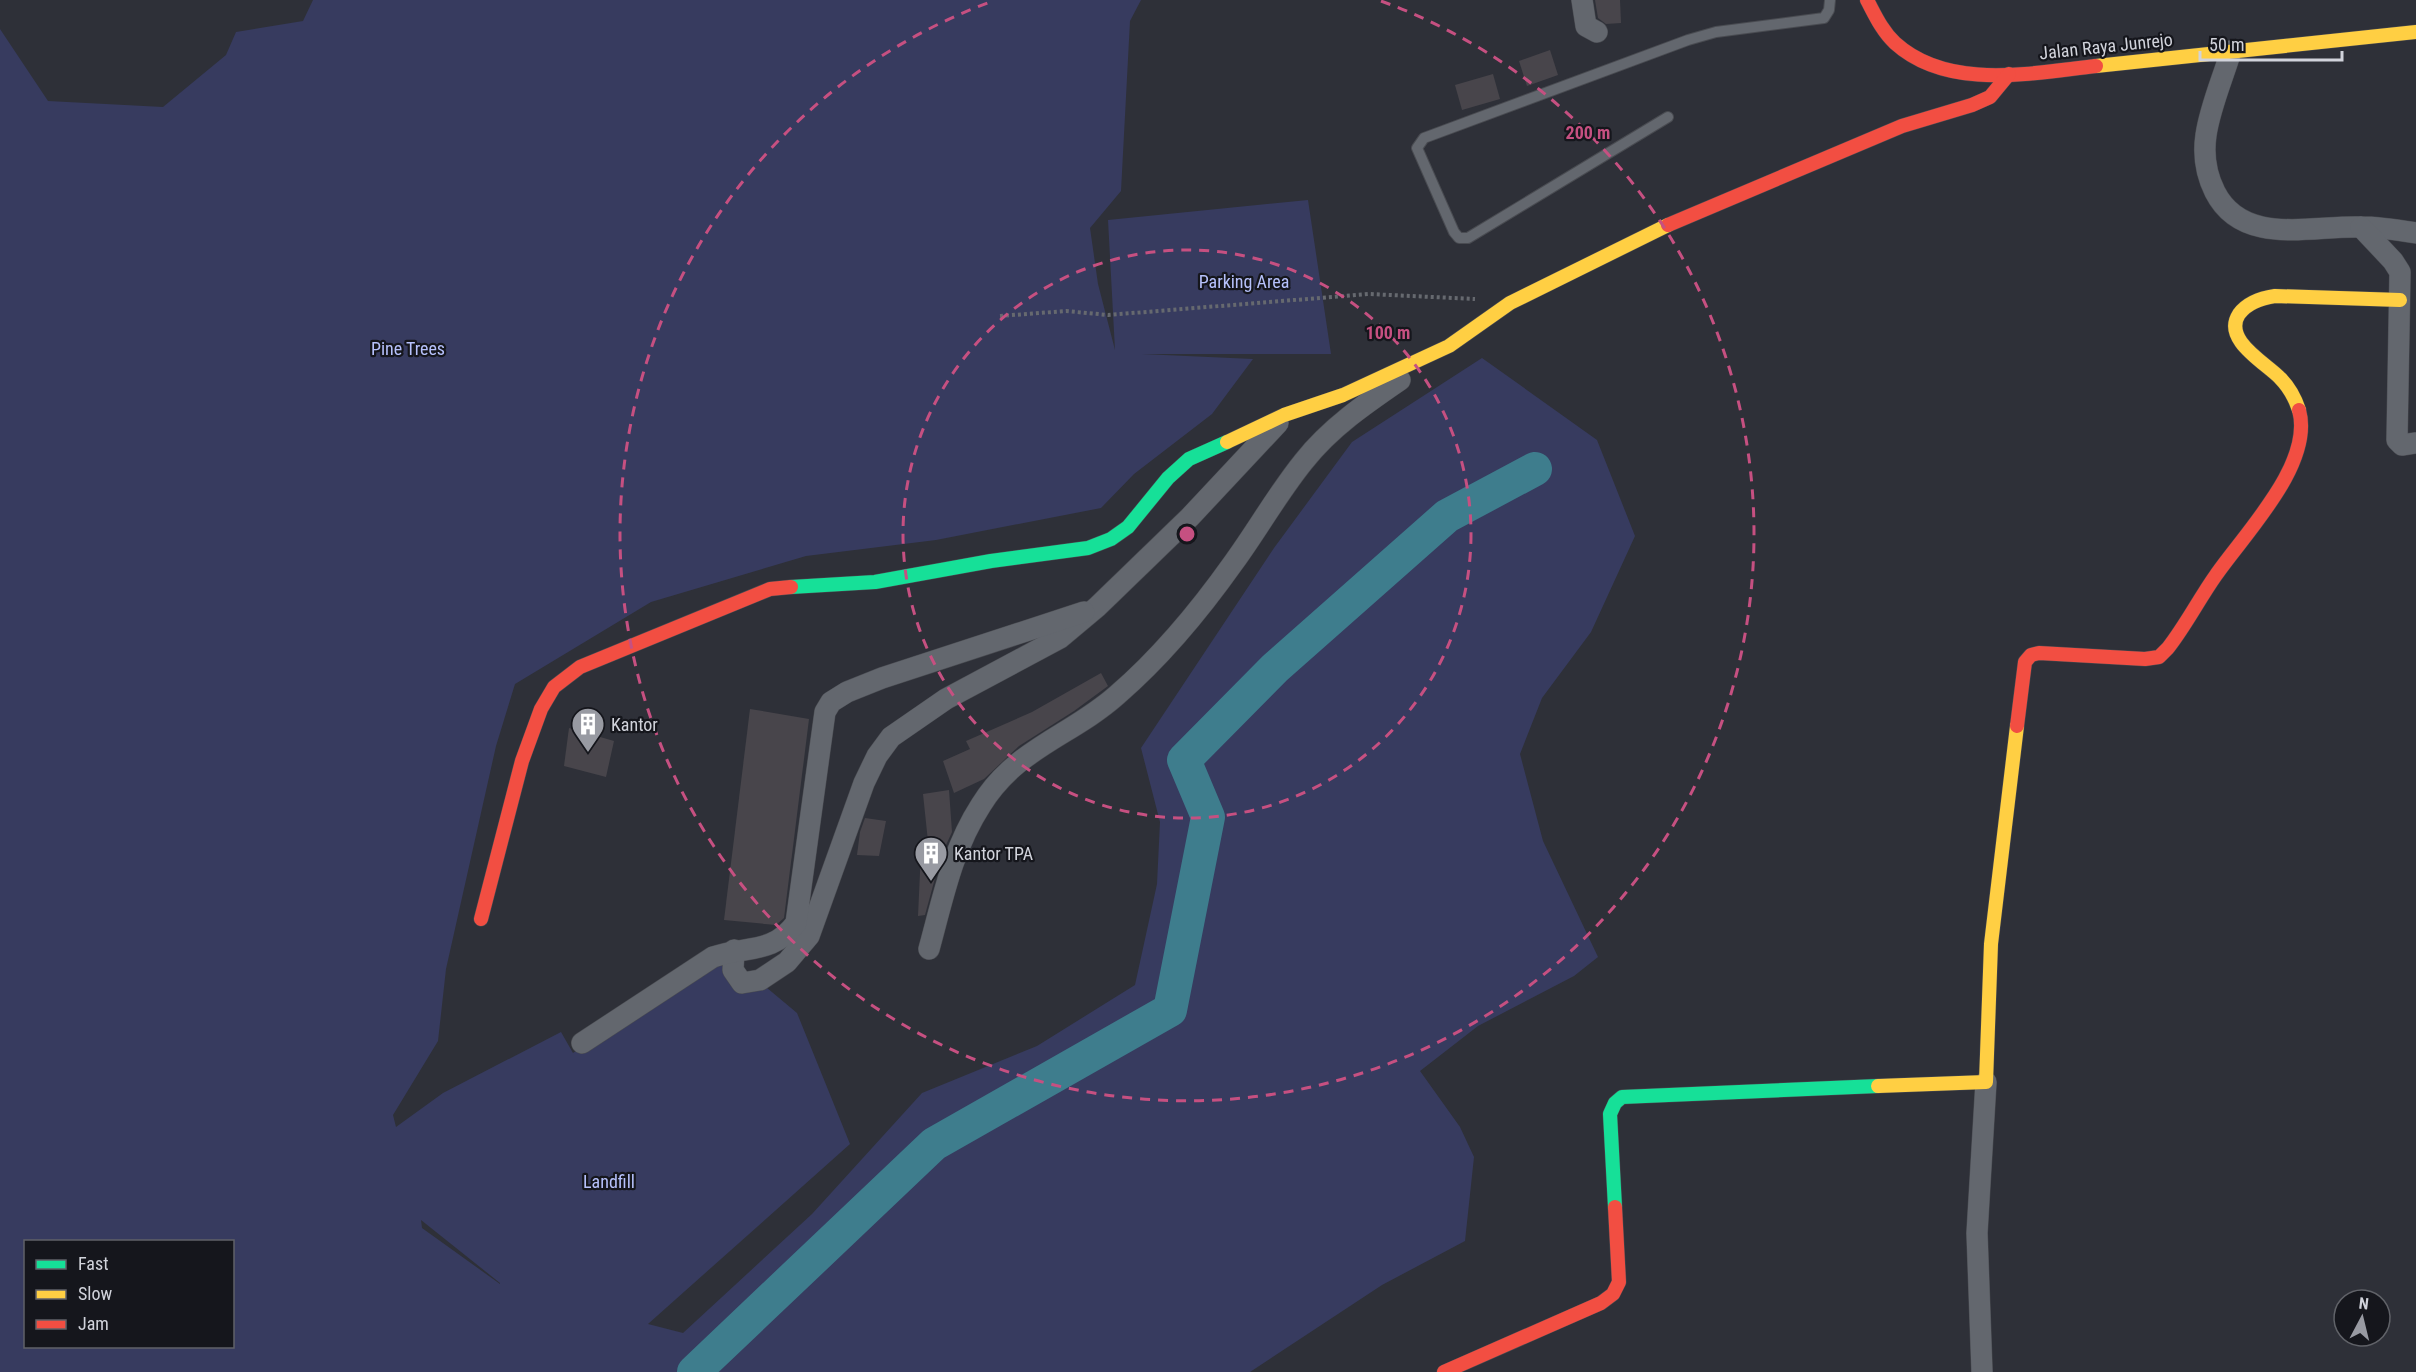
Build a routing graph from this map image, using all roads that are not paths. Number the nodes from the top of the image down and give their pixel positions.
1 (1582, 0) edge
2 (1830, 0) edge
3 (1867, 0) edge
4 (1597, 32) dead end
5 (2416, 32) edge
6 (2231, 51) junction
7 (2008, 74) junction
8 (1668, 117) dead end
9 (2361, 227) junction
10 (2416, 233) edge
11 (2400, 300) junction
12 (1449, 346) junction
13 (1284, 416) junction
14 (2416, 443) edge
15 (1097, 607) junction
16 (481, 919) dead end
17 (929, 949) dead end
18 (734, 950) junction
19 (582, 1042) dead end
20 (1986, 1082) junction
21 (1444, 1372) edge
22 (1982, 1372) edge

1 - 4 street
2 - 8 lane
3 - 7 street, Jalan Raya Junrejo
5 - 6 street, Jalan Raya Junrejo
6 - 7 street, Jalan Raya Junrejo
6 - 9 street
7 - 12 street
9 - 10 street
9 - 11 street
11 - 14 street
11 - 20 street
12 - 13 street
12 - 17 street
13 - 15 street
13 - 16 street
15 - 18 street
15 - 18 street
18 - 19 street
20 - 21 street
20 - 22 street

